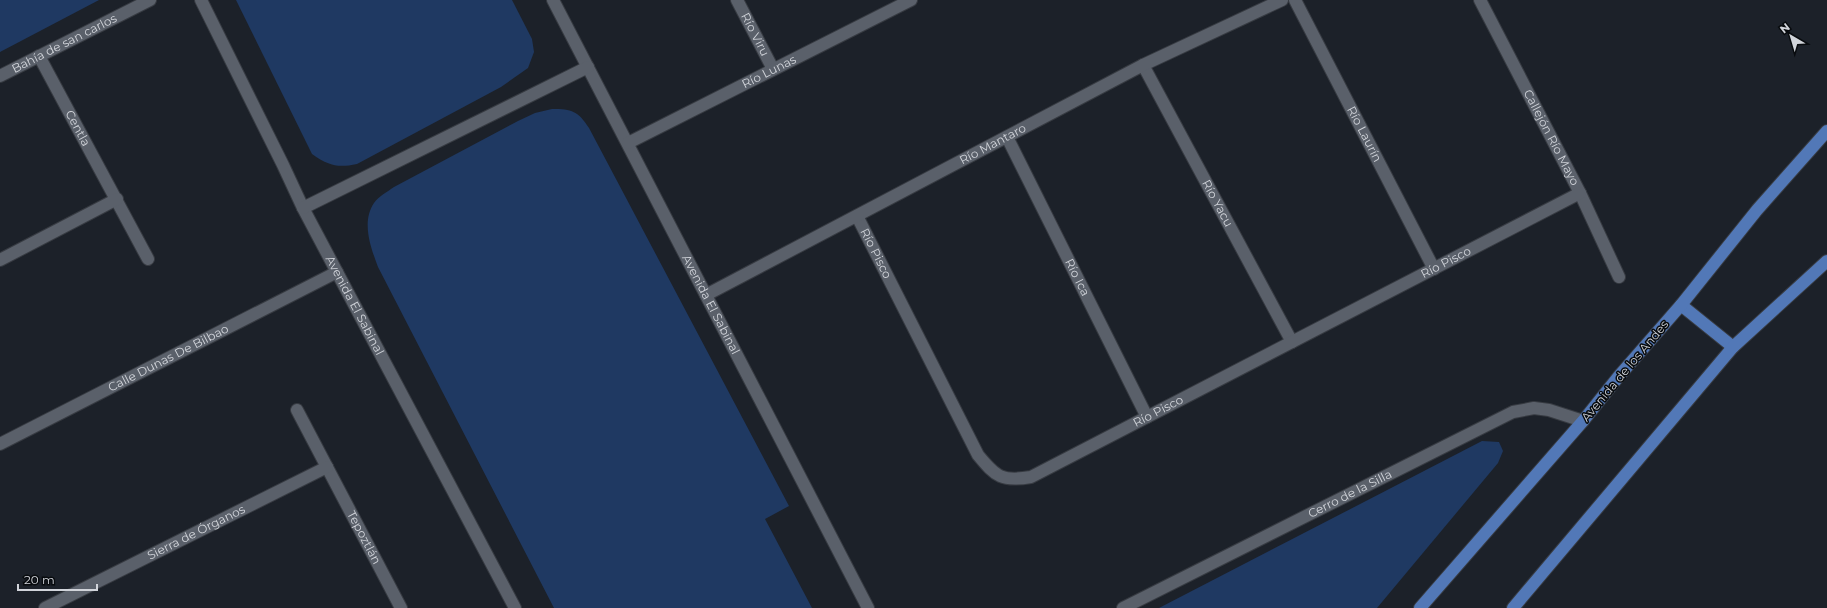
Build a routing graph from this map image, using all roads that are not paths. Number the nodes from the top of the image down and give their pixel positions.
1 (150, 0) edge
2 (200, 0) edge
3 (553, 0) edge
4 (737, 0) edge
5 (911, 0) edge
6 (1282, 0) edge
7 (1295, 0) edge
8 (1480, 0) edge
9 (39, 56) junction
10 (1143, 65) junction
11 (588, 67) junction
12 (773, 69) junction
13 (0, 76) edge
14 (1827, 131) edge
15 (1007, 137) junction
16 (628, 143) junction
17 (1580, 193) junction
18 (117, 199) junction
19 (303, 208) junction
20 (857, 216) junction
21 (148, 259) dead end
22 (0, 260) edge
23 (1827, 262) edge
24 (1434, 268) junction
25 (337, 272) junction
26 (1619, 277) dead end
27 (706, 295) junction
28 (1681, 305) junction
29 (1292, 342) junction
30 (1733, 348) junction
31 (297, 410) dead end
32 (1147, 417) junction
33 (1583, 421) junction
34 (0, 444) edge
35 (327, 467) junction
36 (45, 608) edge
37 (401, 608) edge
38 (515, 608) edge
39 (868, 608) edge
40 (1123, 608) edge
41 (1420, 608) edge
42 (1513, 608) edge

1 - 9 street, Bahía de san carlos
2 - 19 street, Avenida El Sabinal
3 - 11 street, Avenida El Sabinal
4 - 12 street, Río Viru
5 - 12 street, Río Lunas
6 - 10 street, Río Mantaro
7 - 24 street, Río Laurín
8 - 17 street, Callejón Río Mayo
9 - 13 street, Bahía de san carlos
9 - 18 street, Centla
10 - 15 street, Río Mantaro
10 - 29 street, Río Yacu
11 - 16 street, Avenida El Sabinal
11 - 19 street
12 - 16 street, Río Lunas
14 - 28 main road, Avenida de los Andes
15 - 20 street, Río Mantaro
15 - 32 street, Río Ica
16 - 27 street, Avenida El Sabinal
17 - 24 street, Río Pisco
17 - 26 street, Callejón Río Mayo
18 - 21 street, Centla
18 - 22 street
19 - 25 street, Avenida El Sabinal
20 - 27 street, Río Mantaro
20 - 32 street, Río Pisco
23 - 30 main road
24 - 29 street, Río Pisco
25 - 34 street, Calle Dunas De Bilbao
25 - 38 street, Avenida El Sabinal
27 - 39 street, Avenida El Sabinal
28 - 30 main road
28 - 33 main road, Avenida de los Andes
29 - 32 street, Río Pisco
30 - 42 main road
31 - 35 street, Tepoztlán
33 - 40 street, Cerro de la Silla
33 - 41 main road, Avenida de los Andes
35 - 36 street, Sierra de Órganos
35 - 37 street, Tepoztlán

